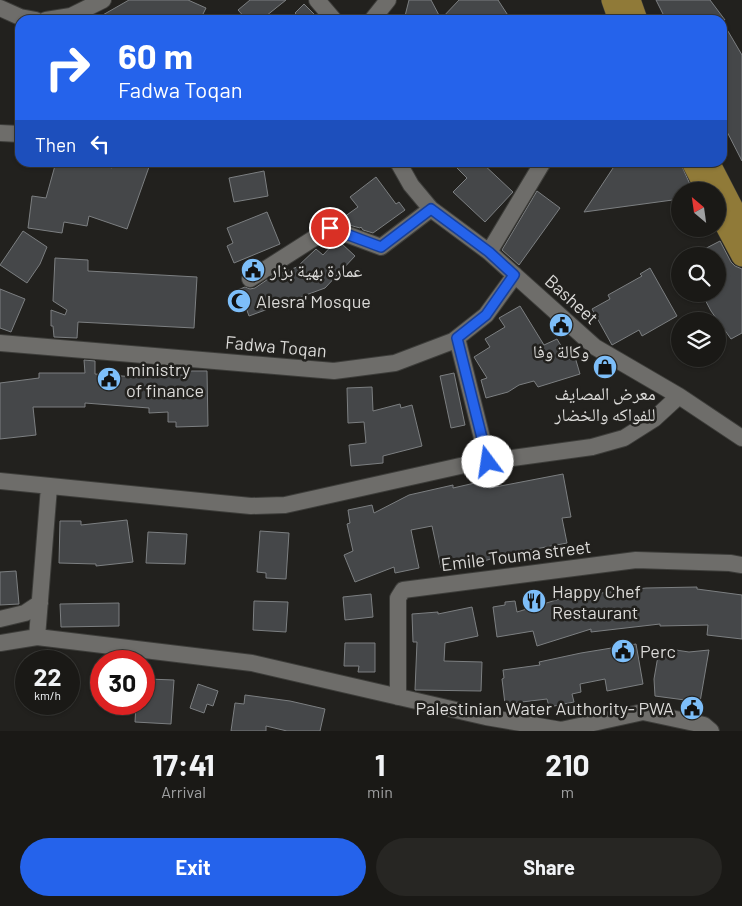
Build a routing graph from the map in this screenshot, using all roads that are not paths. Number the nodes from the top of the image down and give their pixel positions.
1 (103, 0) edge
2 (317, 0) edge
3 (388, 0) edge
4 (612, 0) edge
5 (630, 0) edge
6 (0, 8) edge
7 (16, 15) edge
8 (75, 15) edge
9 (330, 15) edge
10 (376, 15) edge
11 (617, 15) edge
12 (635, 15) edge
13 (0, 133) edge
14 (15, 134) edge
15 (401, 167) edge
16 (540, 167) edge
17 (695, 167) edge
18 (712, 167) edge
19 (702, 182) edge
20 (431, 209) junction
21 (726, 226) edge
22 (742, 226) edge
23 (489, 252) junction
24 (742, 256) edge
25 (514, 275) junction
26 (250, 280) dead end
27 (457, 338) junction
28 (0, 343) edge
29 (679, 396) junction
30 (742, 438) edge
31 (488, 462) junction
32 (0, 481) edge
33 (49, 487) junction
34 (742, 565) edge
35 (40, 603) junction
36 (0, 619) edge
37 (37, 636) junction
38 (0, 643) edge
39 (398, 697) junction
40 (496, 725) edge
41 (711, 731) edge

1 - 8 street
2 - 9 street
3 - 10 street
4 - 11 main road
5 - 12 main road
6 - 7 street
13 - 14 street
15 - 20 street, Basheet
16 - 23 street
17 - 19 main road
18 - 22 main road
20 - 23 street, Basheet
20 - 26 street
21 - 24 main road
23 - 25 street, Basheet
25 - 27 street, Fadwa Toqan
25 - 29 street, Basheet
27 - 28 street, Fadwa Toqan
27 - 31 street
29 - 30 street, Basheet
29 - 31 street
31 - 33 street
32 - 33 street
33 - 35 street
34 - 39 street, Emile Touma street
35 - 36 street
35 - 37 street
37 - 38 street
37 - 39 street
39 - 40 street
40 - 41 street

